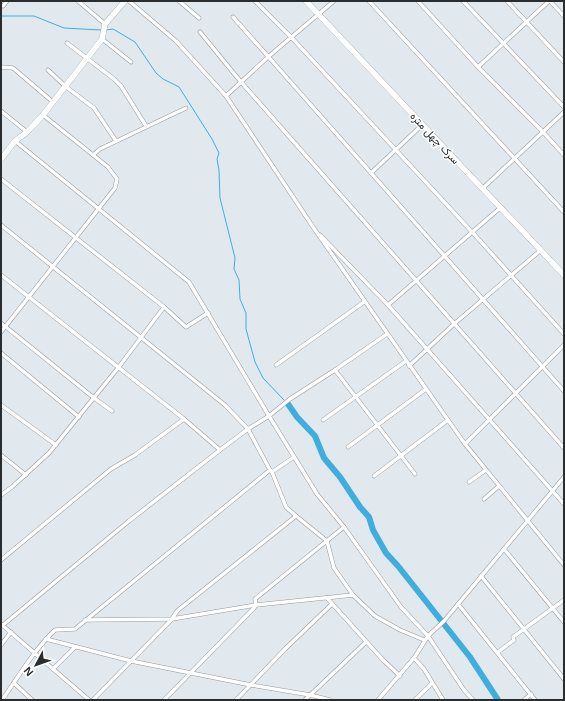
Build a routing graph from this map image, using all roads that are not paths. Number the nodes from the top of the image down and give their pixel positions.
1 (7, 1) edge
2 (78, 1) edge
3 (125, 1) edge
4 (129, 1) edge
5 (179, 1) edge
6 (255, 1) edge
7 (306, 1) edge
8 (334, 1) edge
9 (370, 1) edge
10 (418, 1) edge
11 (463, 1) edge
12 (506, 1) edge
13 (550, 1) edge
14 (3, 6) dead end
15 (318, 14) junction
16 (564, 16) edge
17 (233, 17) dead end
18 (199, 18) dead end
19 (526, 22) junction
20 (104, 28) junction
21 (200, 32) dead end
22 (291, 37) junction
23 (102, 39) junction
24 (67, 43) dead end
25 (503, 43) junction
26 (268, 57) junction
27 (87, 58) junction
28 (131, 62) dead end
29 (564, 62) edge
30 (1, 67) edge
31 (478, 67) junction
32 (48, 70) dead end
33 (241, 82) junction
34 (65, 86) junction
35 (226, 96) junction
36 (53, 102) junction
37 (564, 107) edge
38 (186, 108) dead end
39 (1, 111) edge
40 (564, 112) edge
41 (43, 115) junction
42 (422, 125) junction
43 (146, 126) junction
44 (542, 131) junction
45 (27, 132) junction
46 (15, 140) junction
47 (116, 141) junction
48 (396, 150) junction
49 (93, 155) junction
50 (564, 155) edge
51 (1, 158) edge
52 (514, 158) junction
53 (371, 173) junction
54 (1, 178) edge
55 (482, 189) junction
56 (99, 208) junction
57 (500, 208) junction
58 (564, 212) edge
59 (1, 225) edge
60 (312, 227) junction
61 (473, 233) junction
62 (76, 237) junction
63 (541, 250) junction
64 (445, 256) junction
65 (53, 266) junction
66 (1, 275) edge
67 (512, 275) junction
68 (564, 275) edge
69 (417, 281) junction
70 (28, 298) junction
71 (483, 299) junction
72 (364, 302) junction
73 (388, 305) junction
74 (164, 306) junction
75 (208, 313) junction
76 (1, 323) edge
77 (454, 324) junction
78 (5, 326) junction
79 (1, 332) edge
80 (387, 334) junction
81 (564, 334) edge
82 (141, 338) junction
83 (564, 345) edge
84 (428, 349) junction
85 (1, 353) edge
86 (406, 361) junction
87 (276, 366) dead end
88 (409, 366) junction
89 (543, 367) junction
90 (118, 368) junction
91 (336, 370) junction
92 (426, 389) junction
93 (564, 391) edge
94 (516, 394) junction
95 (355, 397) junction
96 (94, 398) junction
97 (1, 405) edge
98 (112, 411) dead end
99 (80, 416) junction
100 (269, 416) junction
101 (184, 419) junction
102 (324, 420) dead end
103 (448, 420) junction
104 (490, 420) junction
105 (377, 425) junction
106 (248, 429) junction
107 (465, 444) junction
108 (56, 445) junction
109 (348, 447) dead end
110 (564, 448) edge
111 (220, 450) junction
112 (1, 455) edge
113 (401, 455) junction
114 (294, 458) junction
115 (486, 470) junction
116 (271, 471) junction
117 (415, 474) dead end
118 (26, 475) junction
119 (374, 476) dead end
120 (564, 477) edge
121 (469, 482) dead end
122 (499, 486) junction
123 (553, 492) junction
124 (1, 495) edge
125 (484, 499) dead end
126 (564, 504) edge
127 (296, 516) junction
128 (528, 522) junction
129 (344, 527) junction
130 (327, 541) junction
131 (504, 549) junction
132 (1, 560) edge
133 (564, 565) edge
134 (481, 576) junction
135 (353, 595) junction
136 (327, 598) junction
137 (564, 600) edge
138 (332, 604) junction
139 (458, 604) junction
140 (256, 605) junction
141 (553, 608) junction
142 (172, 619) junction
143 (85, 620) junction
144 (564, 622) edge
145 (2, 624) edge
146 (524, 629) junction
147 (11, 632) junction
148 (428, 636) junction
149 (46, 639) junction
150 (424, 640) junction
151 (366, 642) junction
152 (1, 645) edge
153 (75, 647) junction
154 (498, 652) junction
155 (35, 653) junction
156 (414, 658) junction
157 (131, 662) junction
158 (53, 669) junction
159 (192, 673) junction
160 (400, 676) junction
161 (564, 679) edge
162 (14, 683) junction
163 (432, 683) junction
164 (251, 685) junction
165 (531, 694) junction
166 (310, 695) junction
167 (2, 700) edge
168 (32, 700) edge
169 (89, 700) edge
170 (93, 700) edge
171 (164, 700) edge
172 (236, 700) edge
173 (305, 700) edge
174 (330, 700) edge
175 (378, 700) edge
176 (415, 700) edge
177 (443, 700) edge
178 (473, 700) edge
179 (524, 700) edge
180 (535, 700) edge

1 - 14 street
2 - 20 street
3 - 20 street
4 - 35 street
5 - 18 street
6 - 22 street
7 - 15 street, سرک چهل متره
8 - 15 street
9 - 52 street
10 - 31 street
11 - 25 street
12 - 19 street
13 - 16 street
13 - 19 street
15 - 22 street
15 - 42 street, سرک چهل متره
17 - 26 street
19 - 25 street
19 - 29 street
20 - 23 street
21 - 33 street
22 - 26 street
22 - 48 street
23 - 27 street
23 - 28 street
24 - 27 street
25 - 31 street
25 - 37 street
26 - 33 street
26 - 53 street
27 - 34 street
27 - 43 street
30 - 36 street
31 - 44 street
32 - 34 street
33 - 35 street
33 - 69 street
34 - 36 street
34 - 47 street
35 - 60 street
36 - 41 street
38 - 43 street
39 - 45 street
40 - 44 street
41 - 45 street
41 - 49 street
42 - 48 street
42 - 55 street, سرک چهل متره
43 - 47 street
44 - 50 street
44 - 52 street
45 - 46 street
46 - 51 street
46 - 56 street
47 - 49 street
48 - 53 street
48 - 61 street
49 - 56 street
52 - 55 street
52 - 58 street
53 - 64 street
54 - 62 street
55 - 57 street, سرک چهل متره
56 - 62 street
56 - 75 street
57 - 61 street
57 - 63 street, سرک چهل متره
59 - 65 street
60 - 72 street
60 - 73 street
61 - 64 street
61 - 67 street
62 - 65 street
62 - 74 street
63 - 67 street
63 - 68 street, سرک چهل متره
64 - 69 street
64 - 71 street
65 - 70 street
65 - 82 street
66 - 70 street
67 - 71 street
67 - 81 street
69 - 73 street
69 - 77 street
70 - 78 street
70 - 90 street
71 - 77 street
71 - 89 street
72 - 80 street
72 - 87 street
73 - 84 street
74 - 75 street
74 - 82 street
75 - 100 street
76 - 78 street
77 - 84 street
77 - 94 street
78 - 79 street
78 - 96 street
80 - 86 street
80 - 91 street
82 - 90 street
82 - 106 street
83 - 89 street
84 - 88 street
84 - 104 street
85 - 99 street
86 - 88 street
86 - 95 street
88 - 92 street
89 - 93 street
89 - 94 street
90 - 96 street
90 - 101 street
91 - 95 street
91 - 100 street
92 - 103 street
92 - 105 street
94 - 104 street
94 - 110 street
95 - 102 street
95 - 105 street
96 - 98 street
96 - 99 street
97 - 108 street
99 - 108 street
100 - 106 street
100 - 114 street
101 - 111 street
101 - 132 street
103 - 107 street
103 - 113 street
104 - 107 street
104 - 123 street
105 - 109 street
105 - 113 street
106 - 111 street
106 - 116 street
107 - 115 street
108 - 118 street
111 - 145 street
112 - 118 street
113 - 117 street
113 - 119 street
114 - 116 street
114 - 129 street
115 - 121 street
115 - 122 street
116 - 127 street
116 - 143 street
118 - 124 street
120 - 123 street
122 - 125 street
122 - 128 street
123 - 126 street
123 - 128 street
127 - 130 street
127 - 142 street
128 - 131 street
128 - 133 street
129 - 130 street
129 - 148 street
130 - 135 street
130 - 140 street
131 - 134 street
131 - 141 street
134 - 139 street
134 - 146 street
135 - 136 street
135 - 150 street
136 - 138 street
136 - 140 street
137 - 141 street
138 - 151 street
138 - 164 street
139 - 148 street
139 - 154 street
140 - 142 street
140 - 159 street
141 - 144 street
141 - 146 street
142 - 143 street
142 - 157 street
143 - 149 street
145 - 147 street
146 - 154 street
146 - 161 street
147 - 152 street
147 - 155 street
148 - 150 street
148 - 178 street
149 - 153 street
149 - 155 street
150 - 156 street
151 - 160 street
151 - 166 street
153 - 157 street
153 - 158 street
154 - 165 street
155 - 158 street
155 - 162 street
156 - 160 street
156 - 163 street
157 - 159 street
157 - 170 street
158 - 169 street
159 - 164 street
159 - 171 street
160 - 175 street
162 - 167 street
162 - 168 street
163 - 176 street
163 - 177 street
164 - 166 street
164 - 172 street
165 - 179 street
165 - 180 street
166 - 173 street
166 - 174 street

